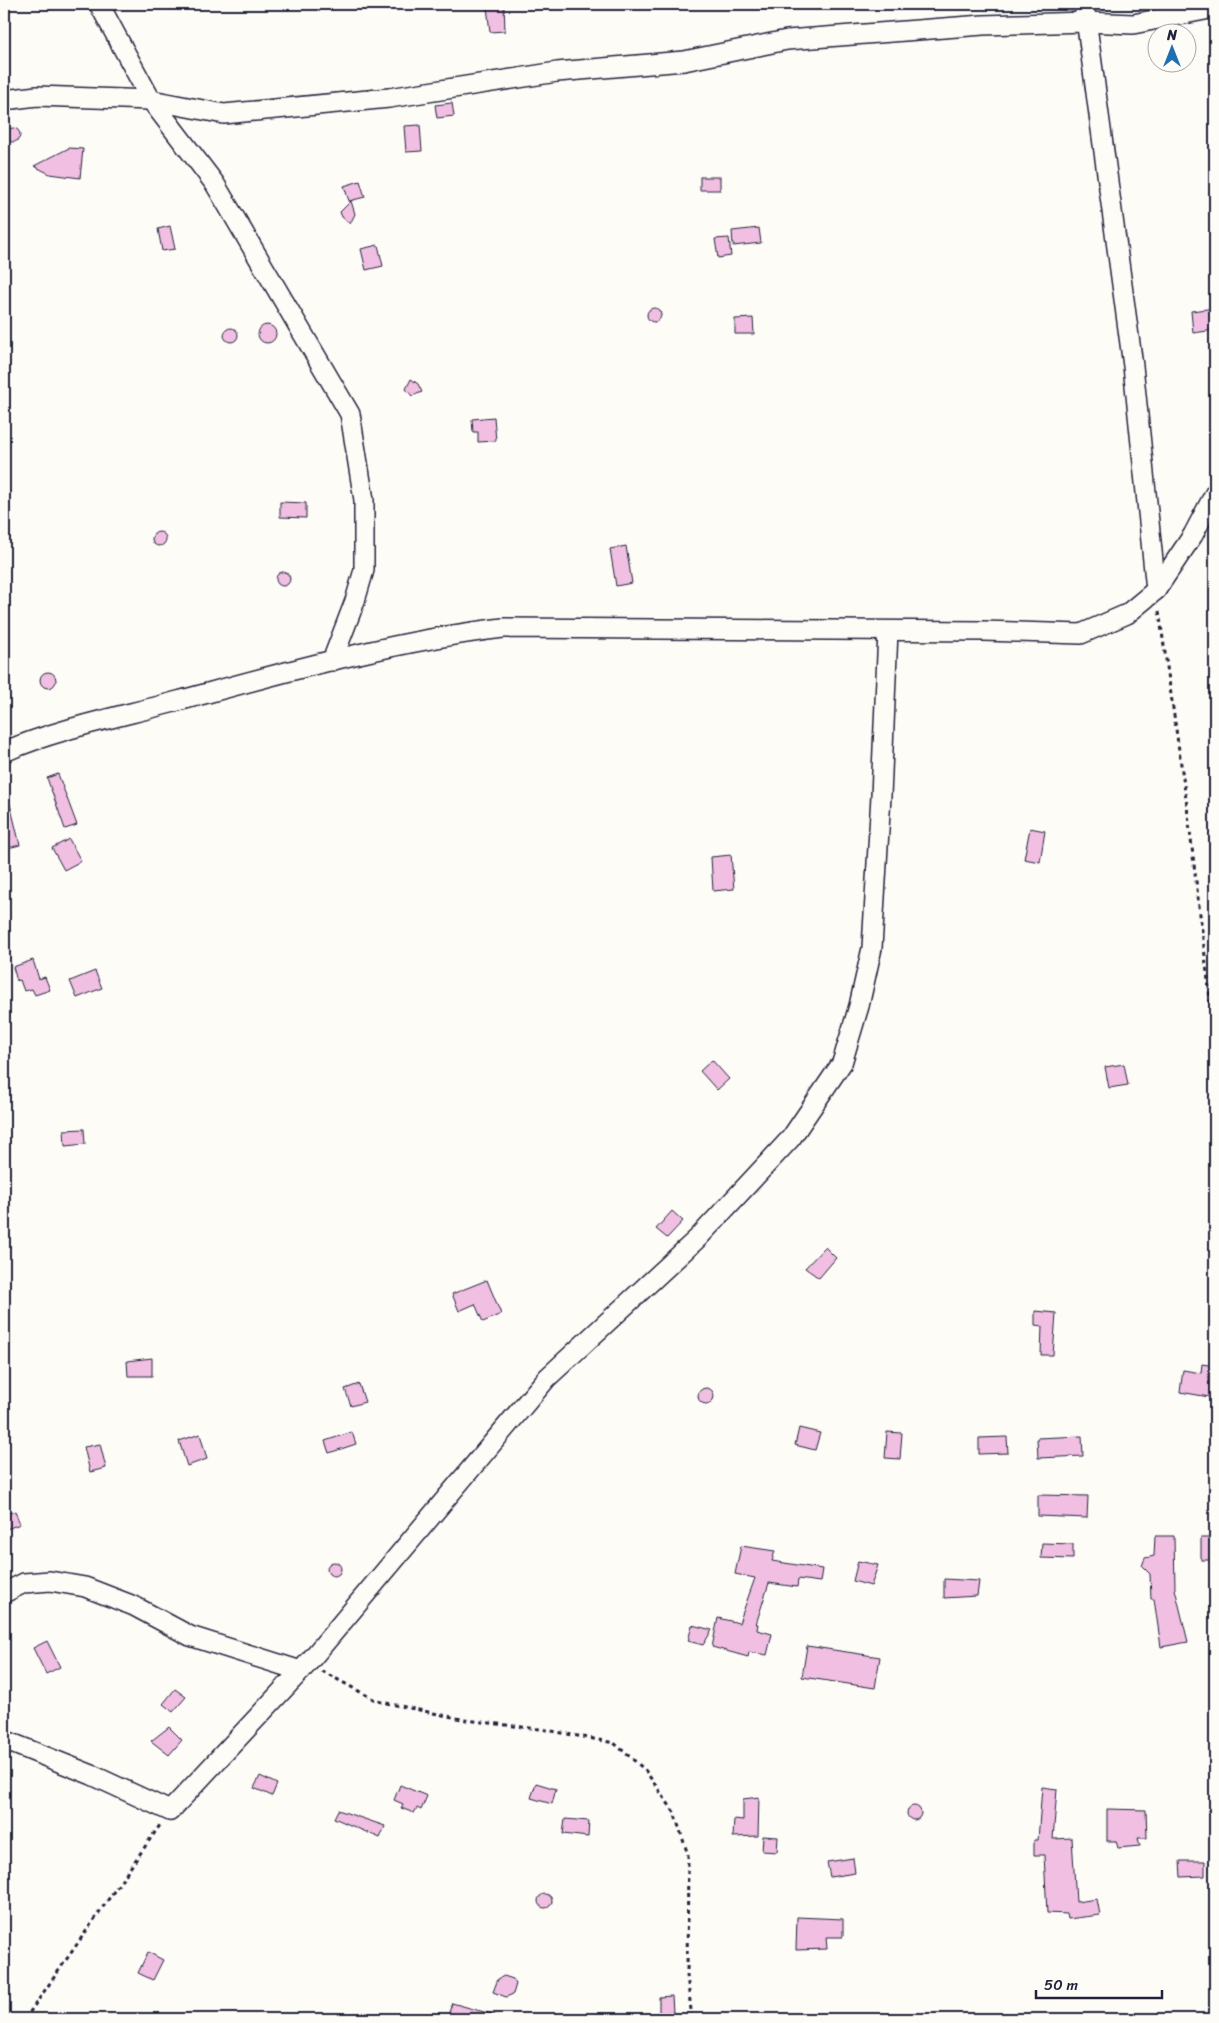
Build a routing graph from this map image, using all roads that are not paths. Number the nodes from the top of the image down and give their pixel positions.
1 (99, 4) edge
2 (1084, 4) edge
3 (1215, 8) edge
4 (1086, 22) junction
5 (4, 100) edge
6 (151, 100) junction
7 (1215, 493) edge
8 (1156, 590) junction
9 (888, 631) junction
10 (332, 661) junction
11 (4, 752) edge
12 (4, 1593) edge
13 (305, 1667) junction
14 (4, 1740) edge

1 - 6 street
2 - 4 street
3 - 4 street
4 - 6 street
4 - 8 street
5 - 6 street
6 - 10 street
7 - 8 street
8 - 9 street
9 - 10 street
9 - 13 street
10 - 11 street
12 - 13 street
13 - 14 street

